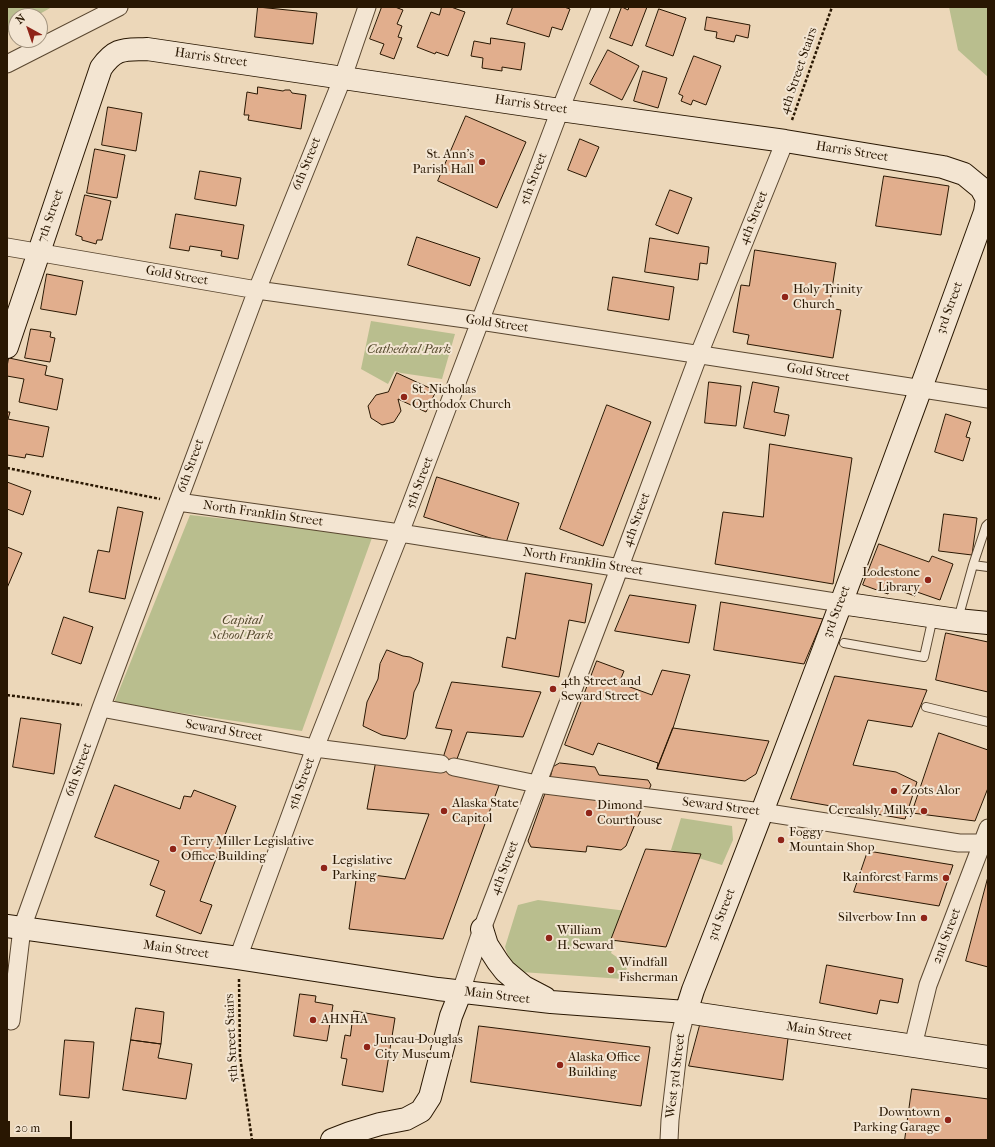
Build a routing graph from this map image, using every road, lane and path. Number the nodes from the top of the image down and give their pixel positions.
1 (119, 7) edge
2 (367, 7) edge
3 (601, 7) edge
4 (832, 7) edge
5 (7, 64) edge
6 (342, 77) junction
7 (96, 86) joint
8 (560, 110) junction
9 (785, 141) junction
10 (981, 188) joint
11 (7, 248) edge
12 (39, 252) junction
13 (257, 290) junction
14 (480, 321) junction
15 (7, 347) edge
16 (699, 354) junction
17 (921, 389) junction
18 (988, 399) edge
19 (7, 468) edge
20 (178, 502) junction
21 (988, 524) edge
22 (400, 533) junction
23 (974, 565) junction
24 (988, 567) edge
25 (620, 568) junction
26 (841, 603) junction
27 (933, 616) junction
28 (957, 620) junction
29 (988, 623) edge
30 (844, 642) dead end
31 (7, 695) edge
32 (926, 707) dead end
33 (101, 708) junction
34 (988, 722) edge
35 (315, 748) junction
36 (537, 784) junction
37 (762, 812) junction
38 (986, 838) edge
39 (14, 927) edge
40 (482, 928) junction
41 (238, 958) junction
42 (461, 991) junction
43 (551, 1002) junction
44 (686, 1012) junction
45 (11, 1021) dead end
46 (913, 1046) junction
47 (988, 1057) edge
48 (252, 1140) edge
49 (332, 1140) edge
50 (669, 1140) edge

1 - 5 street
2 - 6 street, 6th Street
3 - 8 street, 5th Street
4 - 9 path, 4th Street Stairs
6 - 7 street, Harris Street
6 - 8 street, Harris Street
6 - 13 street, 6th Street
7 - 12 street, 7th Street
8 - 9 street, Harris Street
8 - 14 street, 5th Street
9 - 10 street, Harris Street
9 - 16 street, 4th Street
10 - 17 street, 3rd Street
11 - 12 street, Gold Street
12 - 13 street, Gold Street
12 - 15 street, 7th Street
13 - 14 street, Gold Street
13 - 20 street, 6th Street
14 - 16 street, Gold Street
14 - 22 street, 5th Street
16 - 17 street, Gold Street
16 - 25 street, 4th Street
17 - 18 street, Gold Street
17 - 26 street, 3rd Street
19 - 20 path
20 - 22 street, North Franklin Street
20 - 33 street, 6th Street
21 - 23 lane
22 - 25 street, North Franklin Street
22 - 35 street, 5th Street
23 - 24 lane
23 - 28 lane
25 - 26 street, North Franklin Street
25 - 36 street, 4th Street
26 - 27 street, North Franklin Street
26 - 37 street, 3rd Street
27 - 28 street, North Franklin Street
27 - 30 lane
28 - 29 street, North Franklin Street
31 - 33 path
32 - 34 lane
33 - 35 street, Seward Street
33 - 39 street, 6th Street
35 - 36 street, Seward Street
35 - 41 street, 5th Street
36 - 37 street, Seward Street
36 - 40 street, 4th Street
37 - 38 street, Seward Street
37 - 44 street, 3rd Street
38 - 46 street, 2nd Street
39 - 41 street, Main Street
39 - 45 street, 6th Street
40 - 42 street, 4th Street
40 - 43 street
41 - 42 street, Main Street
41 - 48 path, 5th Street Stairs
42 - 43 street, Main Street
42 - 49 street
43 - 44 street, Main Street
44 - 46 street, Main Street
44 - 50 street, West 3rd Street
46 - 47 street, Main Street

